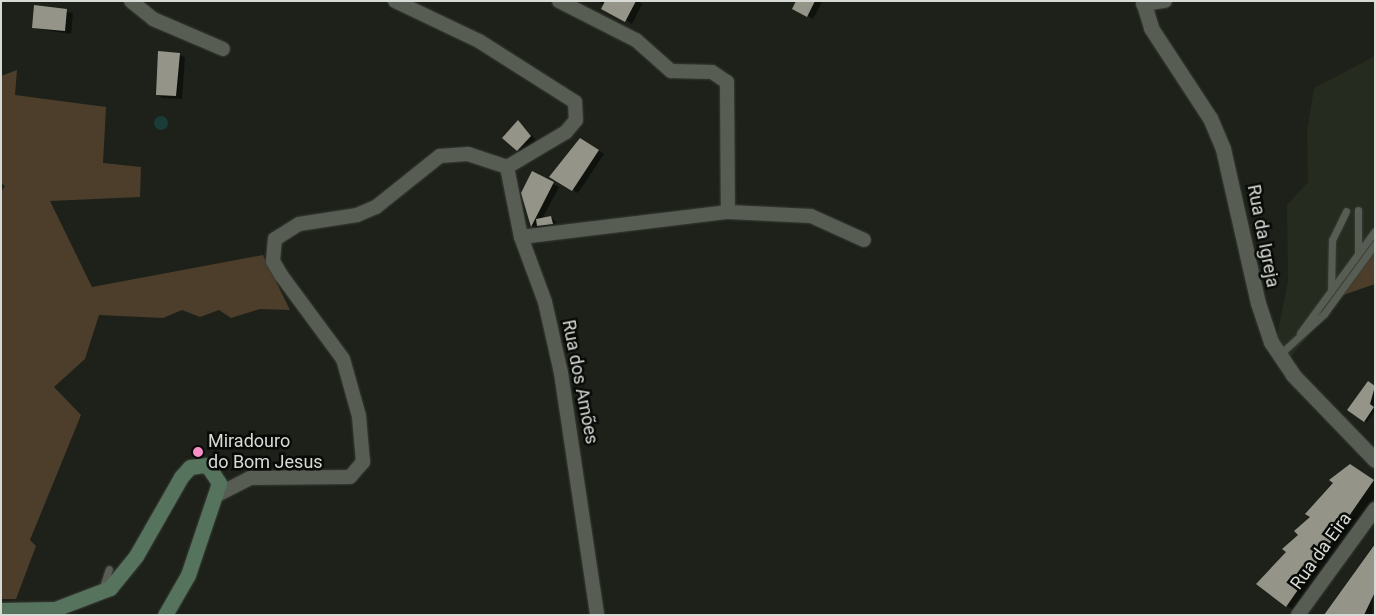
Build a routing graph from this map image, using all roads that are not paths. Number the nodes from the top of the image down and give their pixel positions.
1 (130, 1) edge
2 (395, 1) edge
3 (559, 1) edge
4 (1165, 1) edge
5 (1143, 2) edge
6 (223, 49) dead end
7 (507, 167) junction
8 (1358, 210) dead end
9 (1346, 211) dead end
10 (728, 212) junction
11 (1375, 231) edge
12 (521, 237) junction
13 (864, 240) dead end
14 (1375, 244) edge
15 (1358, 253) junction
16 (1331, 291) junction
17 (1294, 342) junction
18 (1279, 355) junction
19 (1375, 460) edge
20 (215, 496) junction
21 (1375, 509) edge
22 (109, 569) dead end
23 (101, 592) junction
24 (1, 610) edge
25 (597, 612) edge
26 (165, 615) edge
27 (1298, 615) edge

1 - 6 street
2 - 7 street
3 - 10 street
4 - 5 street
5 - 18 street, Rua da Igreja
7 - 12 street, Rua dos Amões
7 - 20 street
8 - 15 lane
9 - 16 lane
10 - 12 street
10 - 13 street
11 - 15 lane
12 - 25 street, Rua dos Amões
14 - 17 lane
15 - 16 lane
16 - 17 lane
17 - 18 lane
18 - 19 street, Rua da Igreja
20 - 23 main road
20 - 26 main road
21 - 27 street, Rua da Eira
22 - 23 lane
23 - 24 main road

